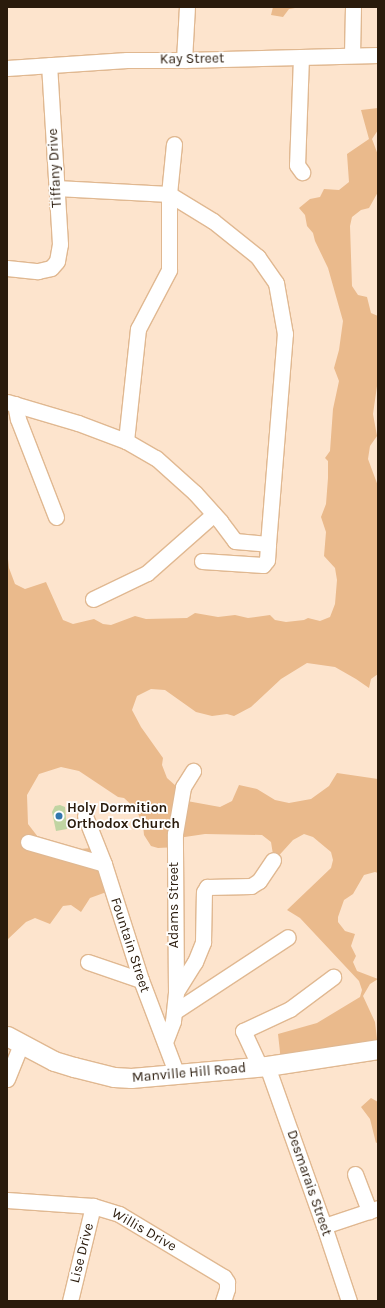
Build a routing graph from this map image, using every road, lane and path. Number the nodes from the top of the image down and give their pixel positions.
1 (187, 7) edge
2 (353, 7) edge
3 (352, 54) junction
4 (378, 55) edge
5 (300, 57) junction
6 (184, 60) junction
7 (49, 65) junction
8 (7, 68) edge
9 (174, 144) dead end
10 (302, 172) dead end
11 (56, 188) junction
12 (169, 194) junction
13 (7, 268) edge
14 (11, 403) edge
15 (126, 441) junction
16 (214, 514) junction
17 (56, 517) dead end
18 (268, 544) junction
19 (202, 561) dead end
20 (93, 599) dead end
21 (192, 771) dead end
22 (85, 816) dead end
23 (28, 842) dead end
24 (273, 860) dead end
25 (104, 864) junction
26 (288, 937) dead end
27 (88, 962) dead end
28 (333, 977) dead end
29 (141, 980) junction
30 (176, 992) junction
31 (174, 1012) junction
32 (14, 1040) edge
33 (165, 1042) junction
34 (378, 1049) edge
35 (263, 1067) junction
36 (176, 1075) junction
37 (7, 1079) edge
38 (355, 1174) dead end
39 (7, 1200) edge
40 (94, 1206) junction
41 (373, 1209) edge
42 (324, 1226) junction
43 (70, 1301) edge
44 (223, 1301) edge
45 (349, 1301) edge

1 - 6 street
2 - 3 street
3 - 4 street, Kay Street
3 - 5 street, Kay Street
5 - 6 street, Kay Street
5 - 10 street
6 - 7 street, Kay Street
7 - 8 street, Kay Street
7 - 11 street, Tiffany Drive
9 - 12 street
11 - 12 street
11 - 13 street, Tiffany Drive
12 - 15 street
12 - 18 street
14 - 15 street
14 - 17 street
15 - 16 street
16 - 18 street
16 - 20 street
18 - 19 street
21 - 30 street, Adams Street
22 - 25 street, Fountain Street
23 - 25 street
24 - 30 street
25 - 29 street, Fountain Street
26 - 31 street
27 - 29 street
28 - 35 street, Desmarais Street
29 - 33 street, Fountain Street
30 - 31 street, Adams Street
31 - 33 street, Adams Street
32 - 36 main road, Manville Hill Road
32 - 37 street
33 - 36 street, Fountain Street
34 - 35 main road, Manville Hill Road
35 - 36 main road, Manville Hill Road
35 - 42 street, Desmarais Street
38 - 41 street
39 - 40 street, Willis Drive
40 - 43 street, Lise Drive
40 - 44 street, Willis Drive
41 - 42 street
42 - 45 street, Desmarais Street

